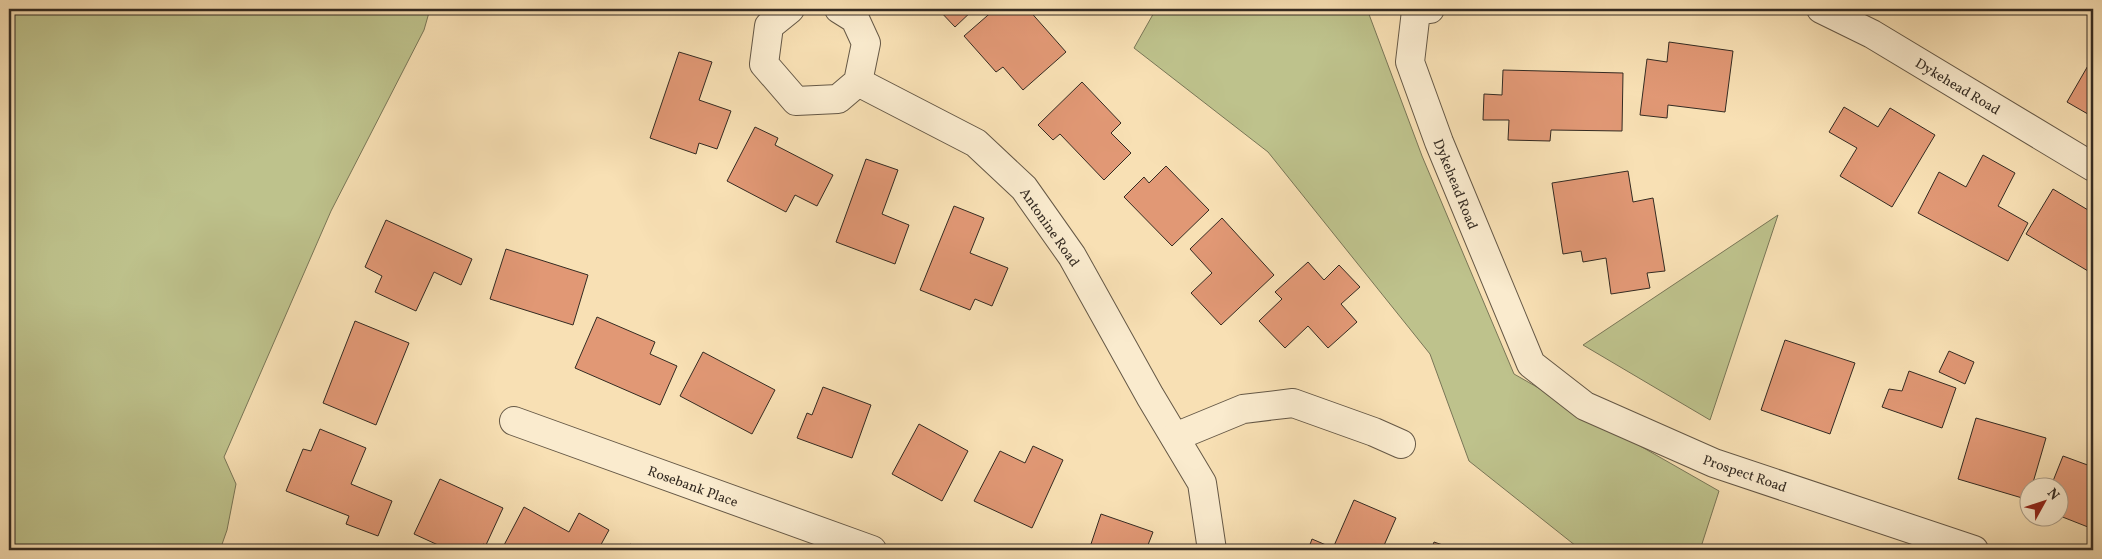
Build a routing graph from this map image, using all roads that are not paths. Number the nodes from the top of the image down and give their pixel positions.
1 (790, 9) edge
2 (839, 9) edge
3 (1430, 9) edge
4 (1821, 9) edge
5 (858, 82) junction
6 (2093, 167) edge
7 (1532, 364) joint
8 (514, 421) dead end
9 (1174, 438) junction
10 (1401, 444) dead end
11 (872, 550) edge
12 (1212, 550) edge
13 (1974, 550) edge

1 - 5 street
2 - 5 street
3 - 7 street, Dykehead Road
4 - 6 street, Dykehead Road
5 - 9 street, Antonine Road
7 - 13 street, Prospect Road
8 - 11 street, Rosebank Place
9 - 10 street
9 - 12 street, Antonine Road

